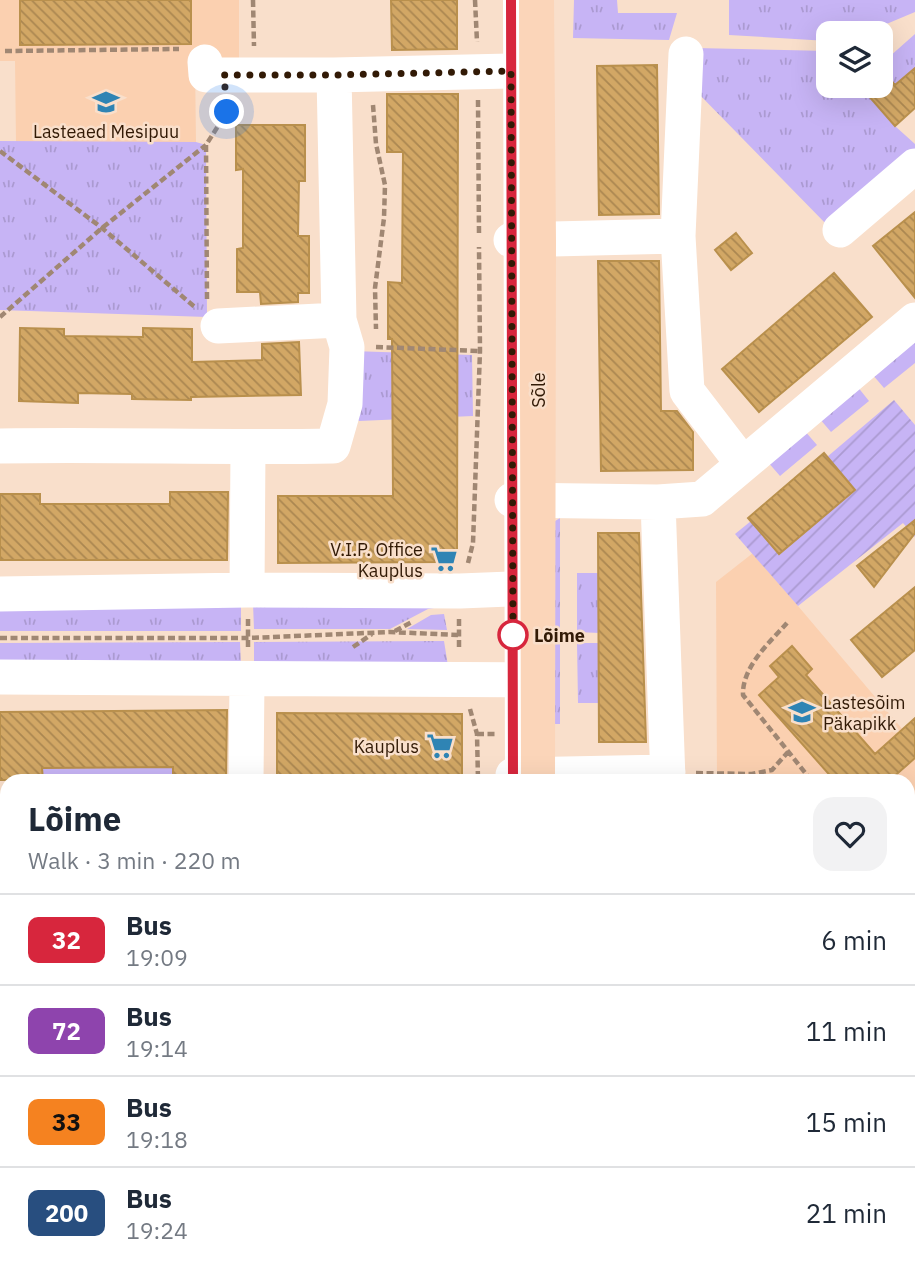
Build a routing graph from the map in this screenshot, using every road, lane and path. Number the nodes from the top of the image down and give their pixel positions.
1 (253, 0) edge
2 (475, 0) edge
3 (511, 0) edge
4 (535, 0) edge
5 (5, 51) dead end
6 (686, 54) dead end
7 (219, 65) junction
8 (494, 72) junction
9 (334, 75) junction
10 (370, 75) junction
11 (206, 145) junction
12 (0, 151) edge
13 (915, 166) edge
14 (102, 228) junction
15 (840, 230) dead end
16 (678, 236) junction
17 (524, 241) junction
18 (207, 312) junction
19 (0, 317) edge
20 (915, 320) edge
21 (354, 338) junction
22 (480, 351) junction
23 (0, 446) edge
24 (248, 448) junction
25 (743, 464) junction
26 (525, 501) junction
27 (658, 502) junction
28 (512, 589) junction
29 (247, 590) junction
30 (460, 591) junction
31 (0, 594) edge
32 (787, 622) dead end
33 (458, 635) junction
34 (0, 638) edge
35 (249, 638) junction
36 (0, 677) edge
37 (462, 679) junction
38 (247, 680) junction
39 (525, 680) junction
40 (477, 734) junction
41 (497, 734) dead end
42 (788, 752) junction
43 (246, 774) edge
44 (512, 774) edge
45 (515, 774) edge
46 (668, 774) edge
47 (752, 774) edge
48 (806, 774) edge

1 - 7 path
2 - 8 path
3 - 8 main road, Sõle
4 - 17 main road, Sõle
5 - 7 path
6 - 16 street
7 - 9 street
7 - 11 path
8 - 10 street
8 - 17 main road, Sõle
8 - 22 path
9 - 10 street
9 - 21 street
10 - 21 path
11 - 14 path
11 - 18 path
12 - 14 path
13 - 15 street
14 - 18 path
14 - 19 path
16 - 17 street
16 - 25 street
17 - 26 main road, Sõle
18 - 21 street
20 - 25 street
21 - 22 path
21 - 24 street
22 - 30 path
23 - 24 street
24 - 29 street
25 - 27 street
26 - 27 street
26 - 28 main road, Sõle
26 - 39 main road, Sõle
27 - 46 street
28 - 30 street
28 - 39 main road, Sõle
29 - 30 street
29 - 31 street
29 - 35 path
30 - 33 path
32 - 42 path
33 - 35 path
33 - 37 path
34 - 35 path
35 - 38 path
36 - 38 street
37 - 38 street
37 - 39 street
37 - 40 path
38 - 43 street
39 - 45 main road, Sõle
40 - 41 path
40 - 44 path
42 - 47 path
42 - 48 path

